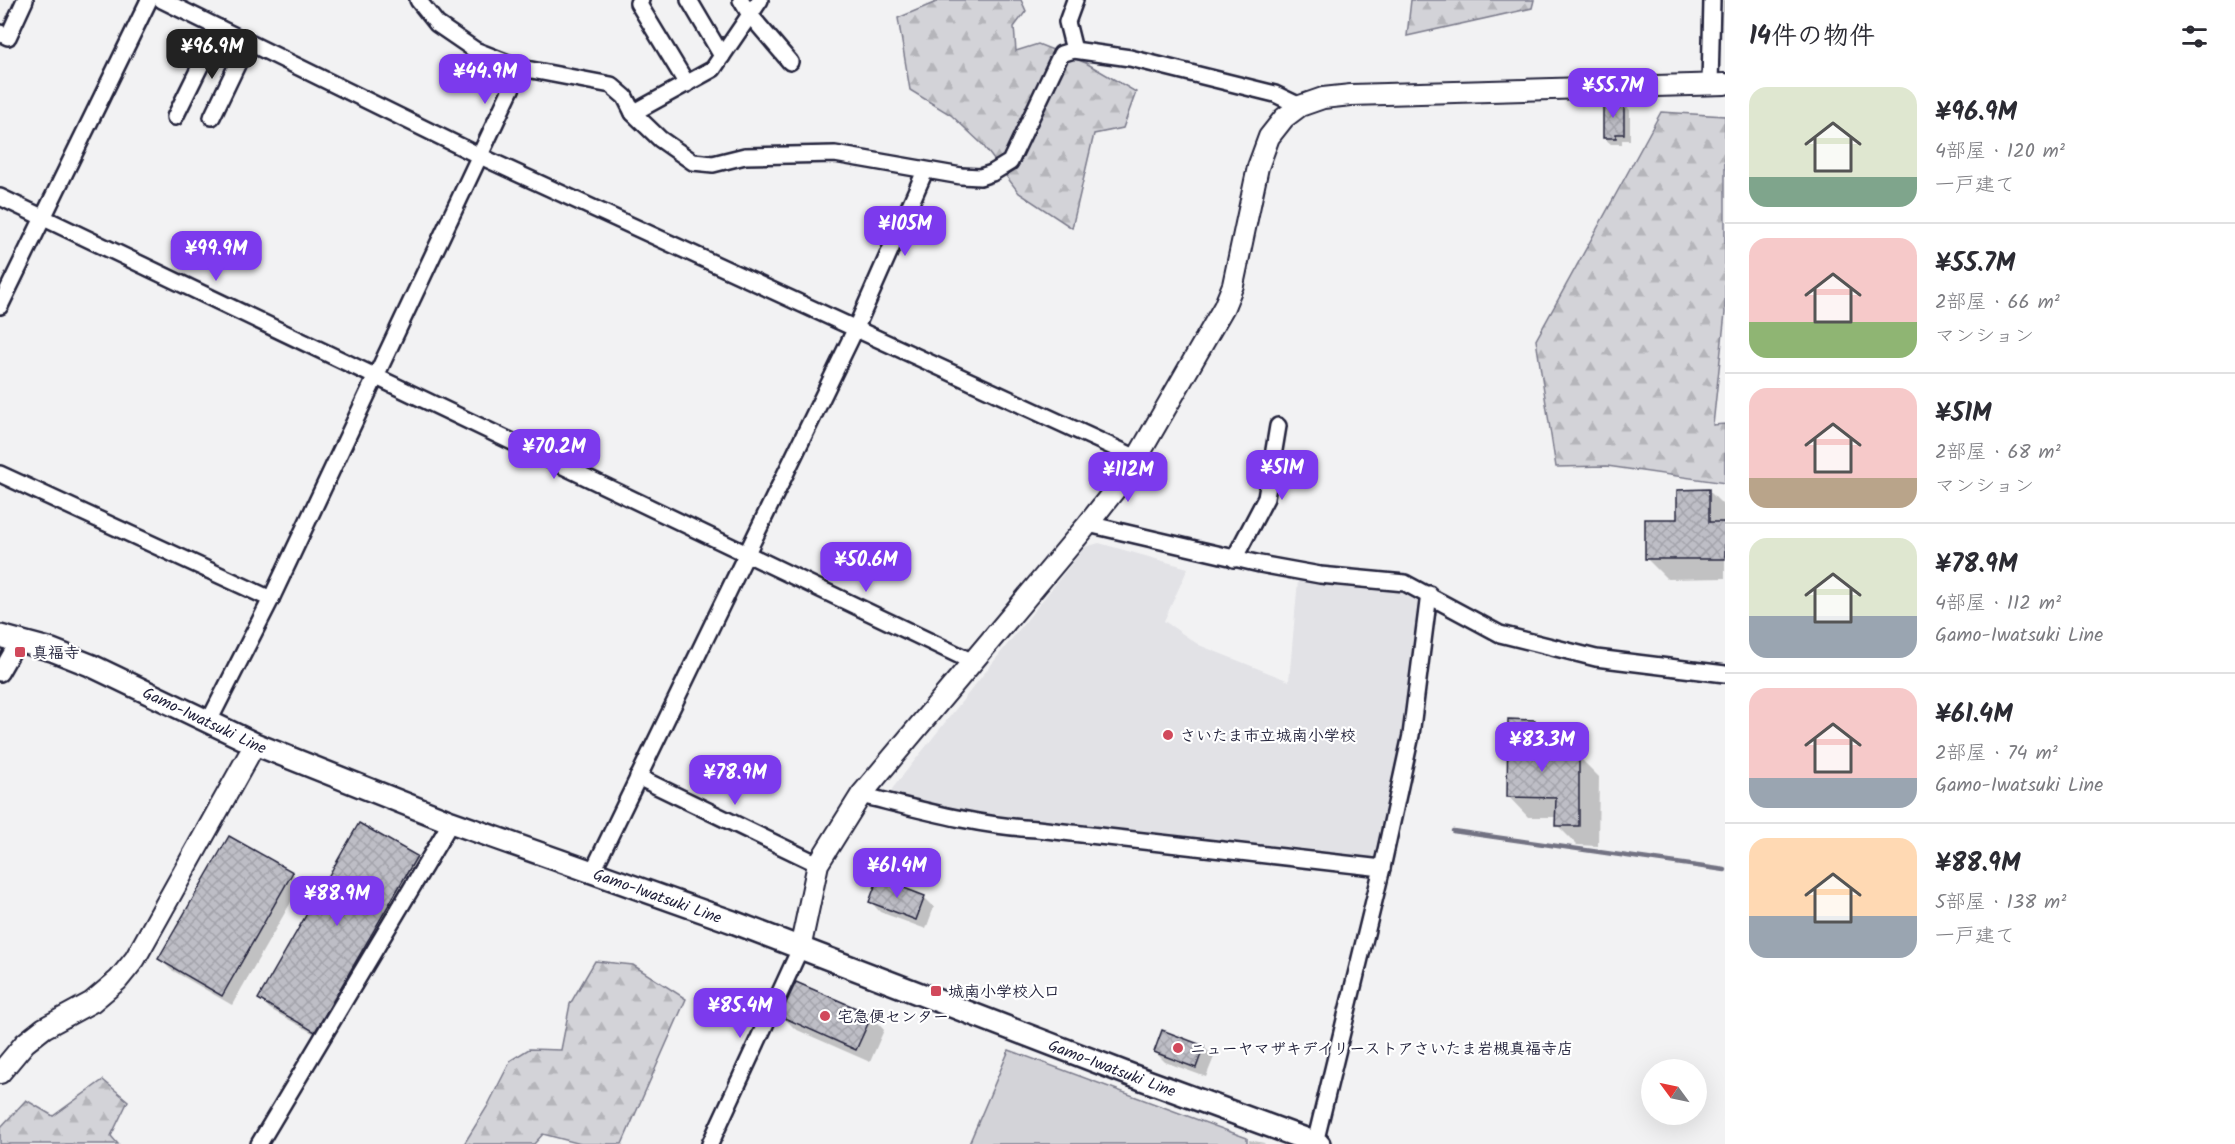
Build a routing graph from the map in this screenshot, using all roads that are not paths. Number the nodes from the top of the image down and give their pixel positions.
1 (25, 0) edge
2 (148, 0) edge
3 (162, 0) edge
4 (418, 0) edge
5 (641, 0) edge
6 (689, 0) edge
7 (741, 0) edge
8 (760, 0) edge
9 (1075, 0) edge
10 (1712, 0) edge
11 (750, 15) junction
12 (219, 28) junction
13 (0, 33) edge
14 (248, 42) junction
15 (1074, 50) junction
16 (722, 56) junction
17 (790, 62) dead end
18 (521, 68) junction
19 (687, 84) junction
20 (1717, 84) edge
21 (1300, 106) junction
22 (633, 113) junction
23 (175, 117) dead end
24 (212, 117) dead end
25 (480, 156) junction
26 (925, 171) junction
27 (0, 197) edge
28 (42, 217) junction
29 (0, 306) edge
30 (855, 330) junction
31 (376, 377) junction
32 (1278, 426) dead end
33 (1137, 458) junction
34 (0, 474) edge
35 (1088, 525) junction
36 (746, 553) junction
37 (1234, 559) junction
38 (1429, 594) junction
39 (271, 599) junction
40 (9, 638) edge
41 (973, 662) junction
42 (0, 673) edge
43 (1725, 674) edge
44 (208, 723) junction
45 (255, 744) junction
46 (638, 777) junction
47 (861, 795) junction
48 (451, 822) junction
49 (818, 864) junction
50 (1382, 868) junction
51 (592, 873) junction
52 (800, 949) junction
53 (0, 1073) edge
54 (1284, 1138) edge
55 (1317, 1143) edge
56 (259, 1144) edge
57 (710, 1144) edge

1 - 13 street
2 - 28 street
3 - 12 street
4 - 18 street
5 - 19 street
6 - 16 street
7 - 11 street
8 - 11 street
9 - 15 street
10 - 20 street
11 - 16 street
11 - 17 street
12 - 14 street
12 - 23 street
14 - 24 street
14 - 25 street
15 - 21 street
15 - 26 street
16 - 19 street
18 - 22 street
18 - 25 street
19 - 22 street
20 - 21 street
21 - 33 street
22 - 26 street
25 - 30 street
25 - 31 street
26 - 30 street
27 - 28 street
28 - 29 street
28 - 31 street
30 - 33 street
30 - 36 street
31 - 36 street
31 - 39 street
32 - 37 street
33 - 35 street
34 - 39 street
35 - 37 street
35 - 41 street
36 - 41 street
36 - 46 street
37 - 38 street
38 - 43 street
38 - 50 street
39 - 44 street
40 - 42 street
40 - 44 main road, Gamo-Iwatsuki Line
41 - 47 street
44 - 45 main road, Gamo-Iwatsuki Line
45 - 48 main road, Gamo-Iwatsuki Line
45 - 53 street
46 - 49 street
46 - 51 street
47 - 49 street
47 - 50 street
48 - 51 main road, Gamo-Iwatsuki Line
48 - 56 street
49 - 52 street
50 - 55 street
51 - 52 main road, Gamo-Iwatsuki Line
52 - 54 main road, Gamo-Iwatsuki Line
52 - 57 street
54 - 55 main road, Gamo-Iwatsuki Line

